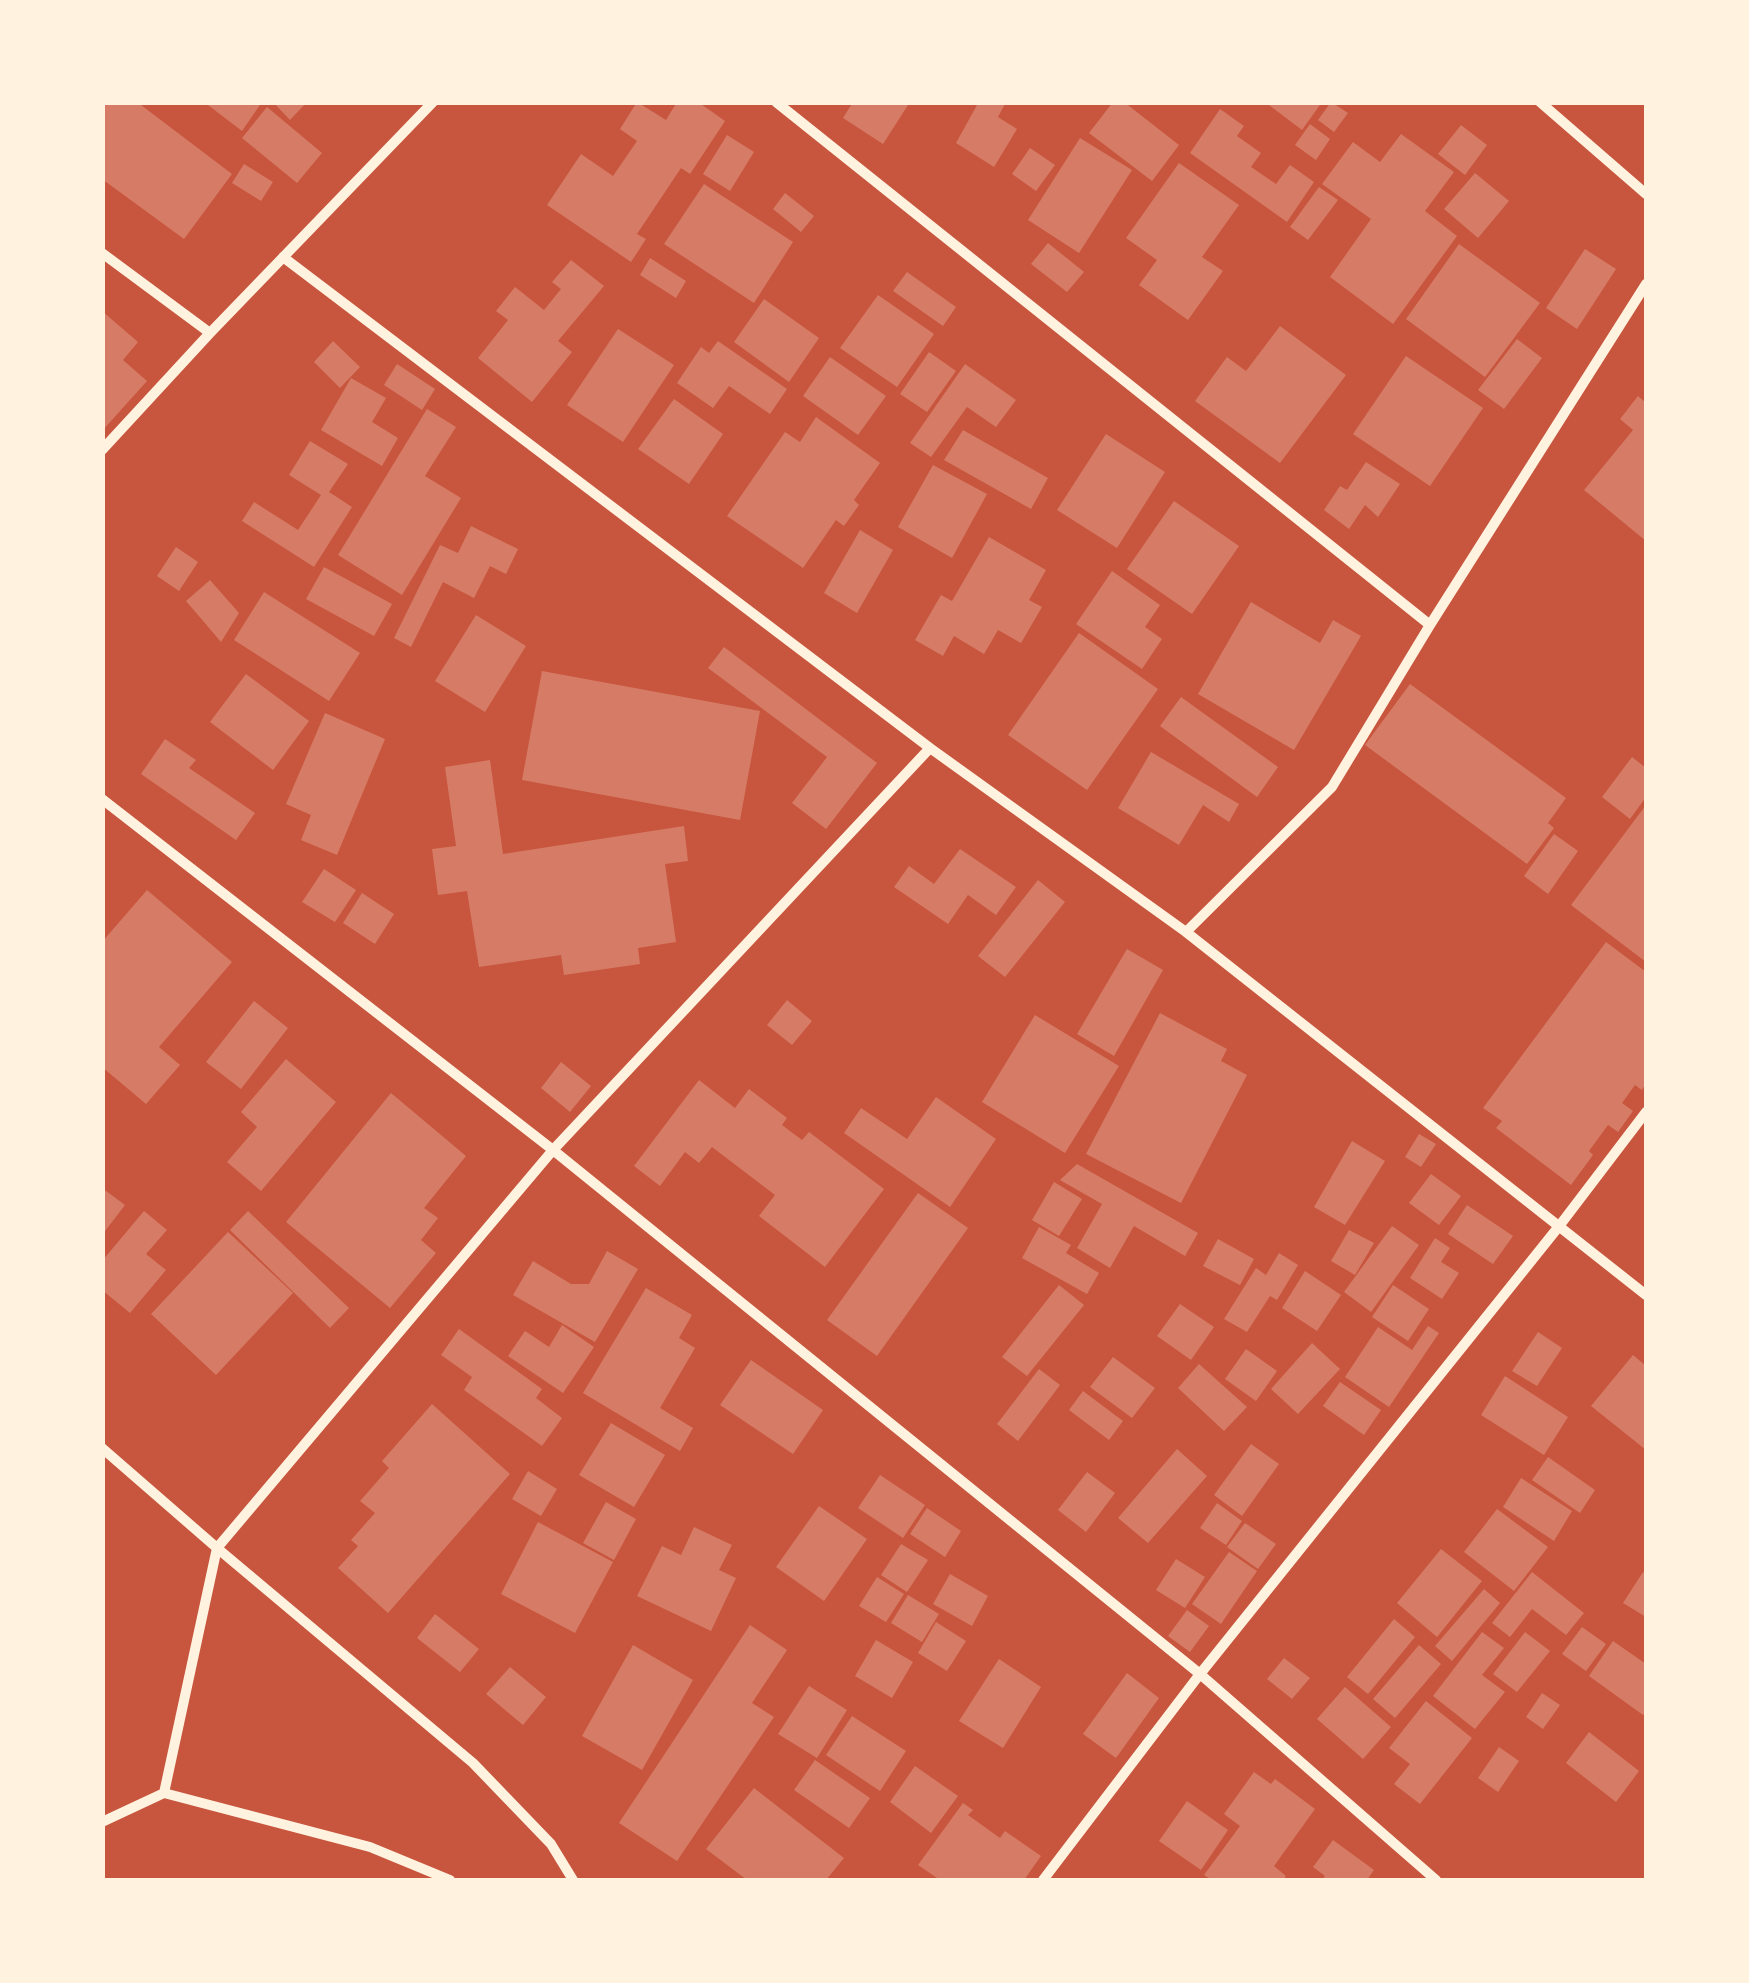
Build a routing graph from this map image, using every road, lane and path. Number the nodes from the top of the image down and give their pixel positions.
1 (433, 102) edge
2 (776, 102) edge
3 (1540, 102) edge
4 (1646, 194) edge
5 (102, 253) edge
6 (283, 257) junction
7 (1646, 284) edge
8 (210, 333) junction
9 (102, 450) edge
10 (1430, 625) junction
11 (930, 748) junction
12 (102, 799) edge
13 (1186, 932) junction
14 (1646, 1112) edge
15 (553, 1150) junction
16 (1560, 1225) junction
17 (1646, 1294) edge
18 (102, 1448) edge
19 (217, 1548) junction
20 (1200, 1674) junction
21 (164, 1793) junction
22 (102, 1822) edge
23 (450, 1880) edge
24 (573, 1880) edge
25 (1043, 1880) edge
26 (1436, 1880) edge

1 - 6 street
2 - 10 street
3 - 4 street
5 - 8 street
6 - 8 street
6 - 11 street
7 - 10 street
8 - 9 street
10 - 13 street
11 - 13 street
11 - 15 street
12 - 15 street
13 - 16 street
14 - 16 street
15 - 19 street
15 - 20 street
16 - 17 street
16 - 20 street
18 - 19 street
19 - 21 street
19 - 24 street
20 - 25 street
20 - 26 street
21 - 22 street
21 - 23 street

